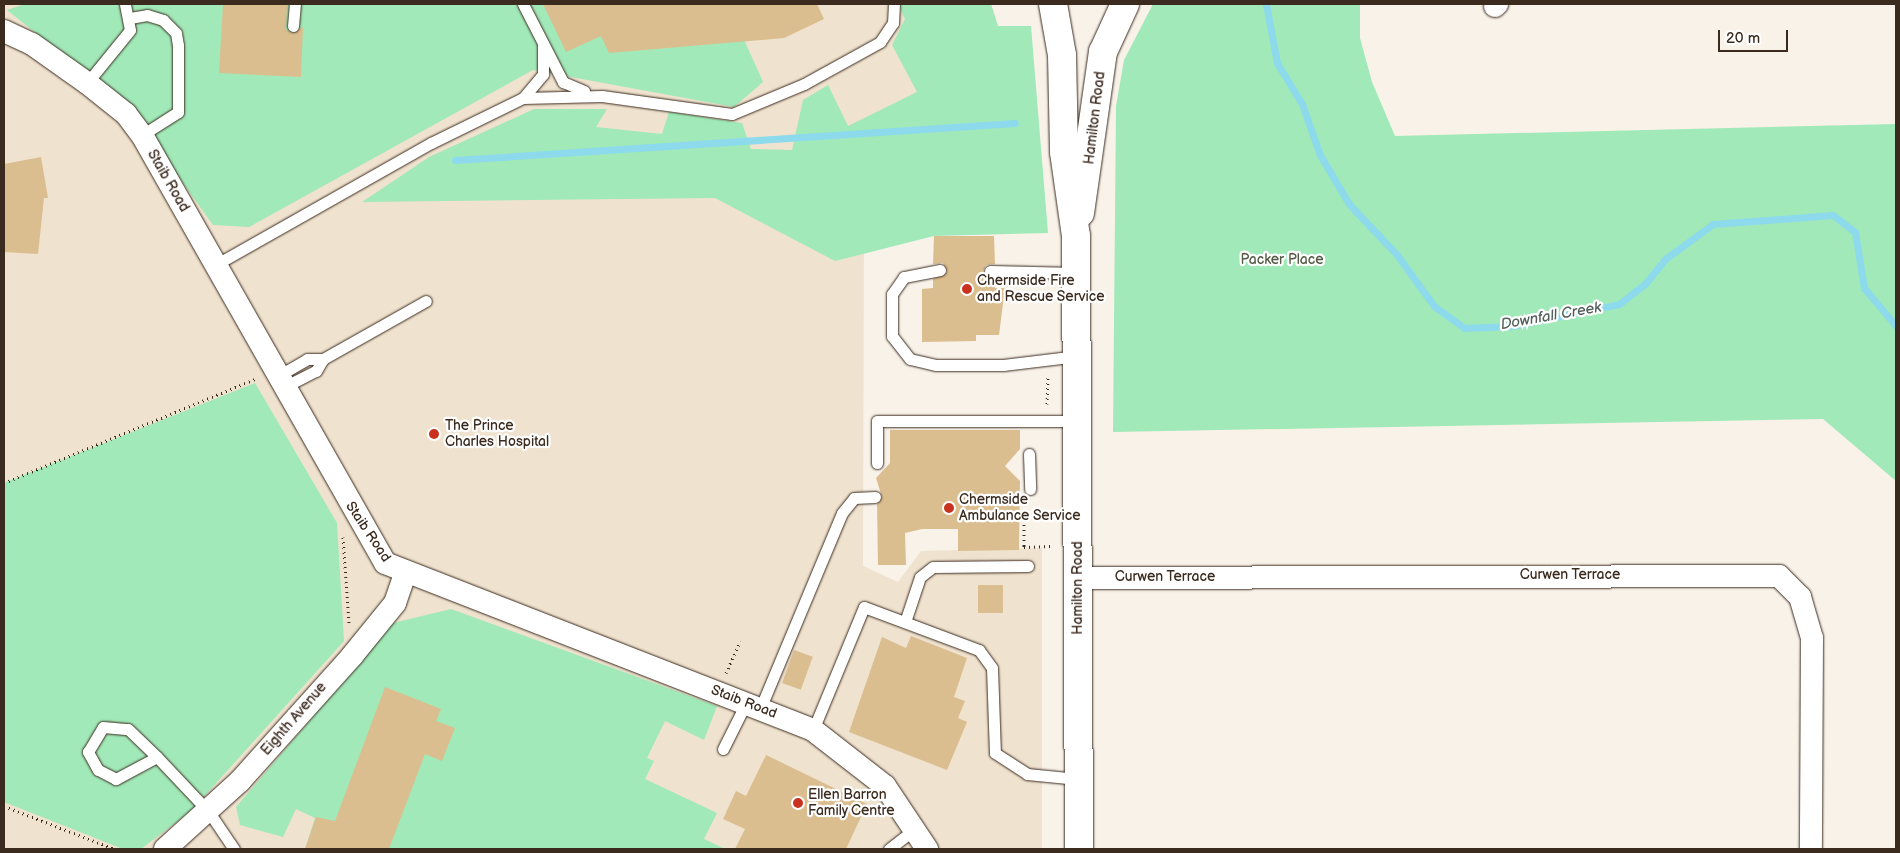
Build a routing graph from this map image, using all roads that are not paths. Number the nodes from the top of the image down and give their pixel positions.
1 (125, 4) edge
2 (295, 4) edge
3 (523, 4) edge
4 (894, 4) edge
5 (1052, 4) edge
6 (1125, 4) edge
7 (130, 18) junction
8 (293, 26) dead end
9 (4, 31) edge
10 (543, 44) junction
11 (87, 83) junction
12 (602, 96) junction
13 (523, 98) junction
14 (142, 135) junction
15 (1076, 236) junction
16 (215, 264) junction
17 (940, 270) dead end
18 (990, 271) dead end
19 (1076, 273) junction
20 (426, 301) dead end
21 (1077, 356) junction
22 (279, 377) junction
23 (1077, 421) junction
24 (1029, 454) dead end
25 (877, 463) dead end
26 (1027, 494) road end
27 (875, 497) dead end
28 (1028, 566) dead end
29 (405, 574) junction
30 (1078, 578) junction
31 (904, 622) junction
32 (753, 706) junction
33 (813, 730) junction
34 (723, 749) dead end
35 (157, 757) junction
36 (1078, 779) junction
37 (209, 812) junction
38 (916, 827) junction
39 (165, 849) edge
40 (234, 849) edge
41 (889, 849) edge
42 (927, 849) edge
43 (1079, 849) edge
44 (1811, 849) edge

1 - 7 lane
2 - 8 lane
3 - 10 lane
4 - 12 lane
5 - 15 main road, Hamilton Road
6 - 15 main road, Hamilton Road
7 - 11 lane
7 - 14 lane
9 - 11 street, Staib Road
10 - 12 lane
10 - 13 lane
11 - 14 street, Staib Road
12 - 13 lane
13 - 16 lane
14 - 16 street, Staib Road
15 - 19 main road, Hamilton Road
16 - 22 street, Staib Road
17 - 21 lane
18 - 19 lane
19 - 21 main road, Hamilton Road
20 - 22 lane
21 - 23 main road, Hamilton Road
22 - 29 street, Staib Road
23 - 25 lane
23 - 30 main road, Hamilton Road
24 - 26 lane
27 - 32 lane
28 - 31 lane
29 - 32 street, Staib Road
29 - 37 street, Eighth Avenue
30 - 36 main road, Hamilton Road
30 - 44 street, Curwen Terrace
31 - 33 lane
31 - 36 lane
32 - 33 street, Staib Road
32 - 34 lane
33 - 38 street, Staib Road
35 - 35 lane
35 - 37 lane
36 - 43 main road, Hamilton Road
37 - 39 street, Eighth Avenue
37 - 40 lane
38 - 41 lane
38 - 42 street, Staib Road

